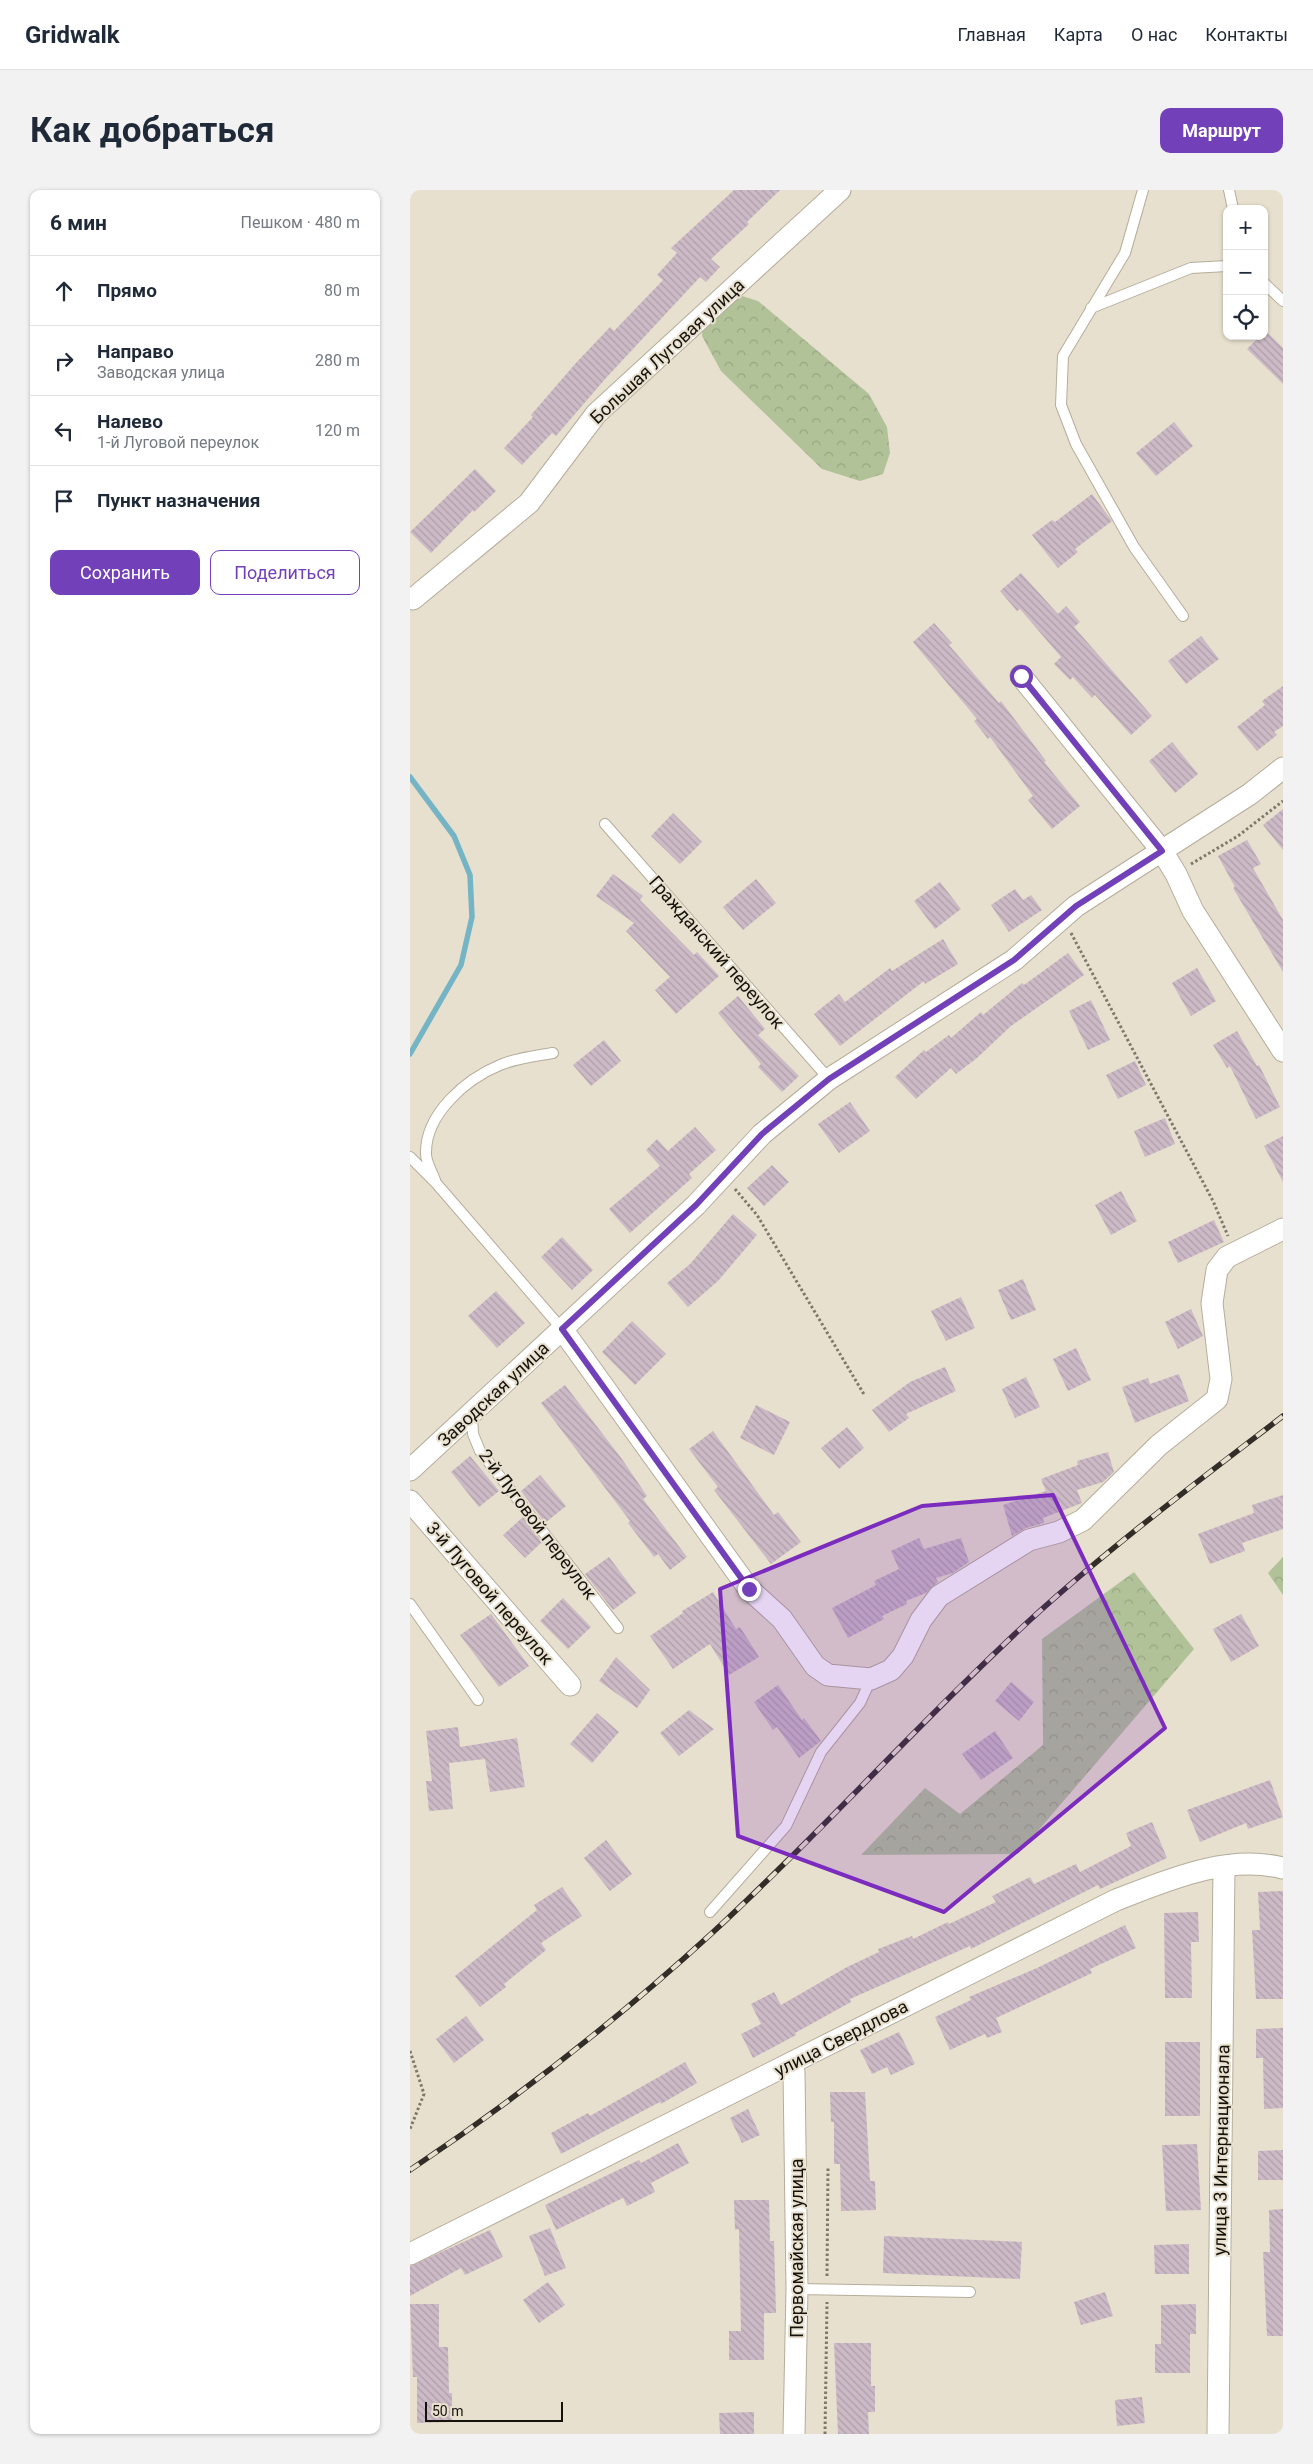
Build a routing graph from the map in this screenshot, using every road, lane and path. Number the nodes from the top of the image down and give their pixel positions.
1 (840, 190) edge
2 (1143, 190) edge
3 (1229, 190) edge
4 (1232, 205) edge
5 (1223, 266) edge
6 (1268, 287) edge
7 (1283, 300) edge
8 (1091, 308) junction
9 (413, 599) dead end
10 (1183, 616) dead end
11 (1021, 676) dead end
12 (1283, 768) edge
13 (1283, 801) edge
14 (605, 824) dead end
15 (1162, 851) junction
16 (1176, 874) junction
17 (1063, 917) junction
18 (1283, 1051) edge
19 (553, 1052) dead end
20 (829, 1079) junction
21 (410, 1158) edge
22 (723, 1176) junction
23 (436, 1183) junction
24 (1283, 1229) edge
25 (1234, 1253) junction
26 (562, 1329) junction
27 (865, 1396) dead end
28 (472, 1414) junction
29 (410, 1470) edge
30 (410, 1501) edge
31 (410, 1604) edge
32 (618, 1628) dead end
33 (871, 1679) junction
34 (570, 1685) dead end
35 (478, 1700) dead end
36 (1224, 1866) junction
37 (1283, 1868) edge
38 (710, 1912) dead end
39 (410, 2051) edge
40 (791, 2063) junction
41 (410, 2129) edge
42 (410, 2254) edge
43 (797, 2289) junction
44 (970, 2292) dead end
45 (794, 2434) edge
46 (1218, 2434) edge

1 - 9 street, Большая Луговая улица
2 - 8 lane
3 - 4 lane
5 - 8 lane
6 - 7 lane
8 - 10 lane
11 - 15 street
12 - 15 street, Заводская улица
13 - 16 path
14 - 20 lane, Гражданский переулок
15 - 16 street
15 - 17 street, Заводская улица
16 - 18 street
17 - 20 street, Заводская улица
17 - 25 path
19 - 23 lane
20 - 22 street, Заводская улица
21 - 23 lane
22 - 26 street, Заводская улица
22 - 27 path
23 - 26 lane
24 - 25 street
25 - 33 street
26 - 28 street, Заводская улица
26 - 33 street
28 - 29 street, Заводская улица
28 - 32 lane, 2-й Луговой переулок
30 - 34 street, 3-й Луговой переулок
31 - 35 lane
33 - 38 lane
36 - 37 street, улица Свердлова
36 - 40 street, улица Свердлова
36 - 46 street, улица 3 Интернационала
39 - 41 path
40 - 42 street, улица Свердлова
40 - 43 street, Первомайская улица
43 - 44 lane
43 - 45 street, Первомайская улица

